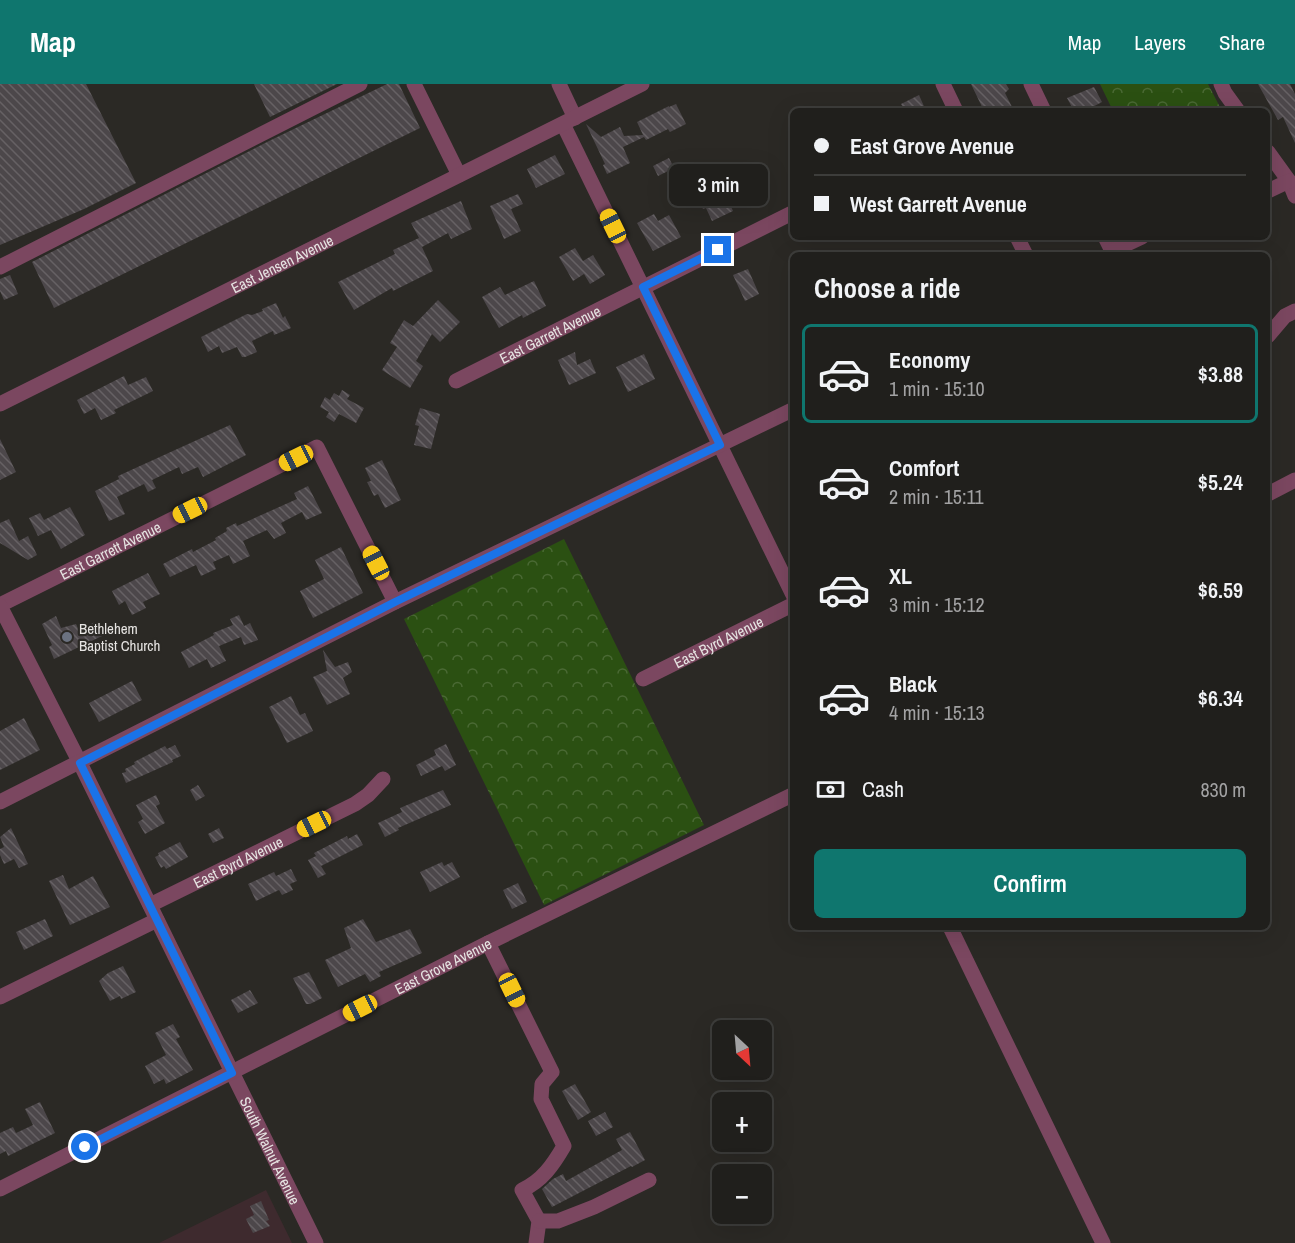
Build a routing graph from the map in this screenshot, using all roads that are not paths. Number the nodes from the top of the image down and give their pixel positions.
1 (360, 84) edge
2 (414, 84) edge
3 (560, 84) edge
4 (642, 84) edge
5 (943, 84) edge
6 (1221, 84) edge
7 (1037, 86) edge
8 (955, 108) edge
9 (1043, 108) edge
10 (1236, 108) edge
11 (569, 121) junction
12 (1270, 155) edge
13 (459, 176) junction
14 (1289, 181) junction
15 (1270, 190) edge
16 (1295, 196) edge
17 (790, 214) edge
18 (1137, 240) edge
19 (1115, 252) edge
20 (0, 267) edge
21 (643, 287) junction
22 (1295, 311) edge
23 (1270, 334) edge
24 (456, 381) dead end
25 (0, 404) edge
26 (790, 411) edge
27 (720, 445) junction
28 (1295, 480) edge
29 (1270, 493) edge
30 (790, 589) edge
31 (395, 602) junction
32 (0, 606) edge
33 (790, 606) edge
34 (643, 679) dead end
35 (80, 763) junction
36 (383, 779) dead end
37 (790, 796) edge
38 (0, 802) edge
39 (150, 905) junction
40 (158, 920) junction
41 (951, 930) edge
42 (488, 943) junction
43 (0, 997) edge
44 (232, 1073) junction
45 (649, 1180) dead end
46 (0, 1189) edge
47 (539, 1221) junction
48 (316, 1243) edge
49 (536, 1243) edge
50 (1103, 1243) edge

1 - 20 street
2 - 13 street
3 - 11 street
4 - 11 street, East Jensen Avenue
5 - 8 street
6 - 10 street
7 - 9 street
11 - 13 street, East Jensen Avenue
11 - 21 street
12 - 14 street
13 - 25 street, East Jensen Avenue
14 - 15 street
14 - 16 street
17 - 21 street, East Garrett Avenue
18 - 19 street
21 - 24 street, East Garrett Avenue
21 - 27 street
22 - 23 street
26 - 27 street
27 - 30 street
27 - 31 street
28 - 29 street
31 - 32 street, East Garrett Avenue
31 - 35 street
32 - 35 street, South Walnut Avenue
33 - 34 street, East Byrd Avenue
35 - 38 street
35 - 39 street, South Walnut Avenue
36 - 39 street, East Byrd Avenue
37 - 42 street, East Grove Avenue
39 - 40 street, South Walnut Avenue
40 - 43 street
40 - 44 street, South Walnut Avenue
41 - 50 street
42 - 44 street, East Grove Avenue
42 - 47 street
44 - 46 street, East Grove Avenue
44 - 48 street, South Walnut Avenue
45 - 47 street
47 - 49 street

